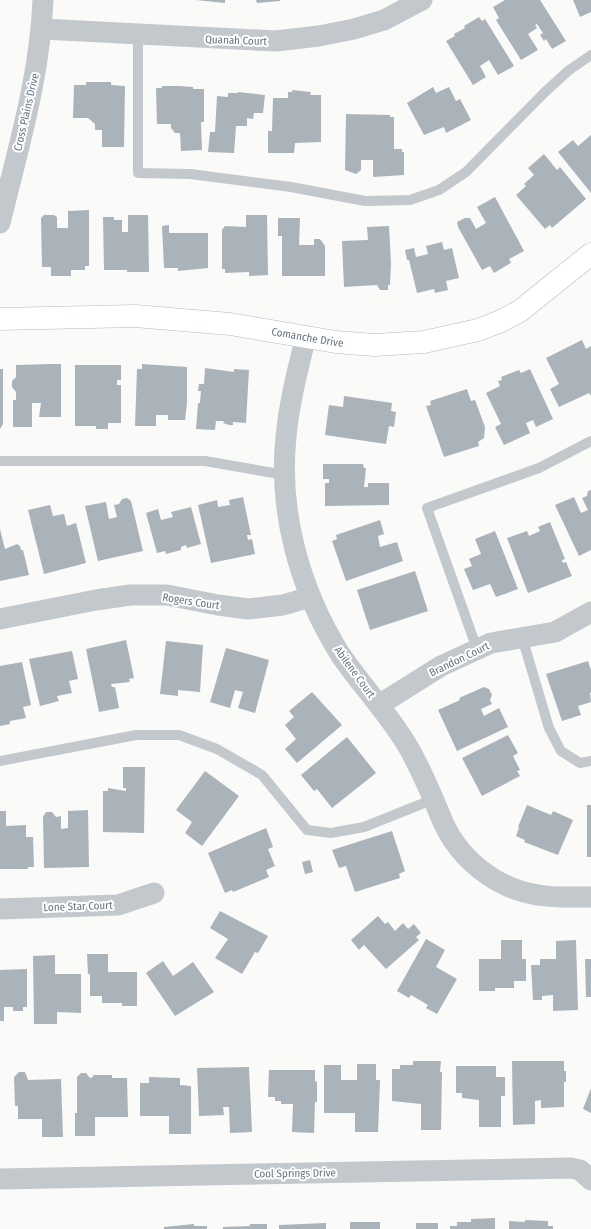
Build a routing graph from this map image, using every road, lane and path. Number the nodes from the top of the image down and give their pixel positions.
1 (43, 0) edge
2 (422, 0) edge
3 (42, 29) junction
4 (138, 34) junction
5 (591, 55) edge
6 (0, 223) edge
7 (591, 254) edge
8 (0, 319) edge
9 (306, 336) junction
10 (591, 441) edge
11 (0, 461) edge
12 (285, 474) junction
13 (310, 597) junction
14 (591, 612) edge
15 (0, 619) edge
16 (522, 637) junction
17 (477, 649) junction
18 (379, 705) junction
19 (0, 761) edge
20 (591, 761) edge
21 (434, 799) junction
22 (154, 893) dead end
23 (591, 896) edge
24 (0, 909) edge
25 (0, 1178) edge
26 (589, 1178) edge

1 - 3 street, Cross Plains Drive
2 - 4 street, Quanah Court
3 - 4 street, Quanah Court
3 - 6 street, Cross Plains Drive
4 - 5 lane
7 - 9 street, Comanche Drive
8 - 9 street, Comanche Drive
9 - 12 street, Abilene Court
10 - 17 lane
11 - 12 lane
12 - 13 street, Abilene Court
13 - 15 street, Rogers Court
13 - 18 street, Abilene Court
14 - 16 street, Brandon Court
16 - 17 street, Brandon Court
16 - 20 lane
17 - 18 street, Brandon Court
18 - 21 street, Abilene Court
19 - 21 lane
21 - 23 street, Abilene Court
22 - 24 street, Lone Star Court
25 - 26 street, Cool Springs Drive

